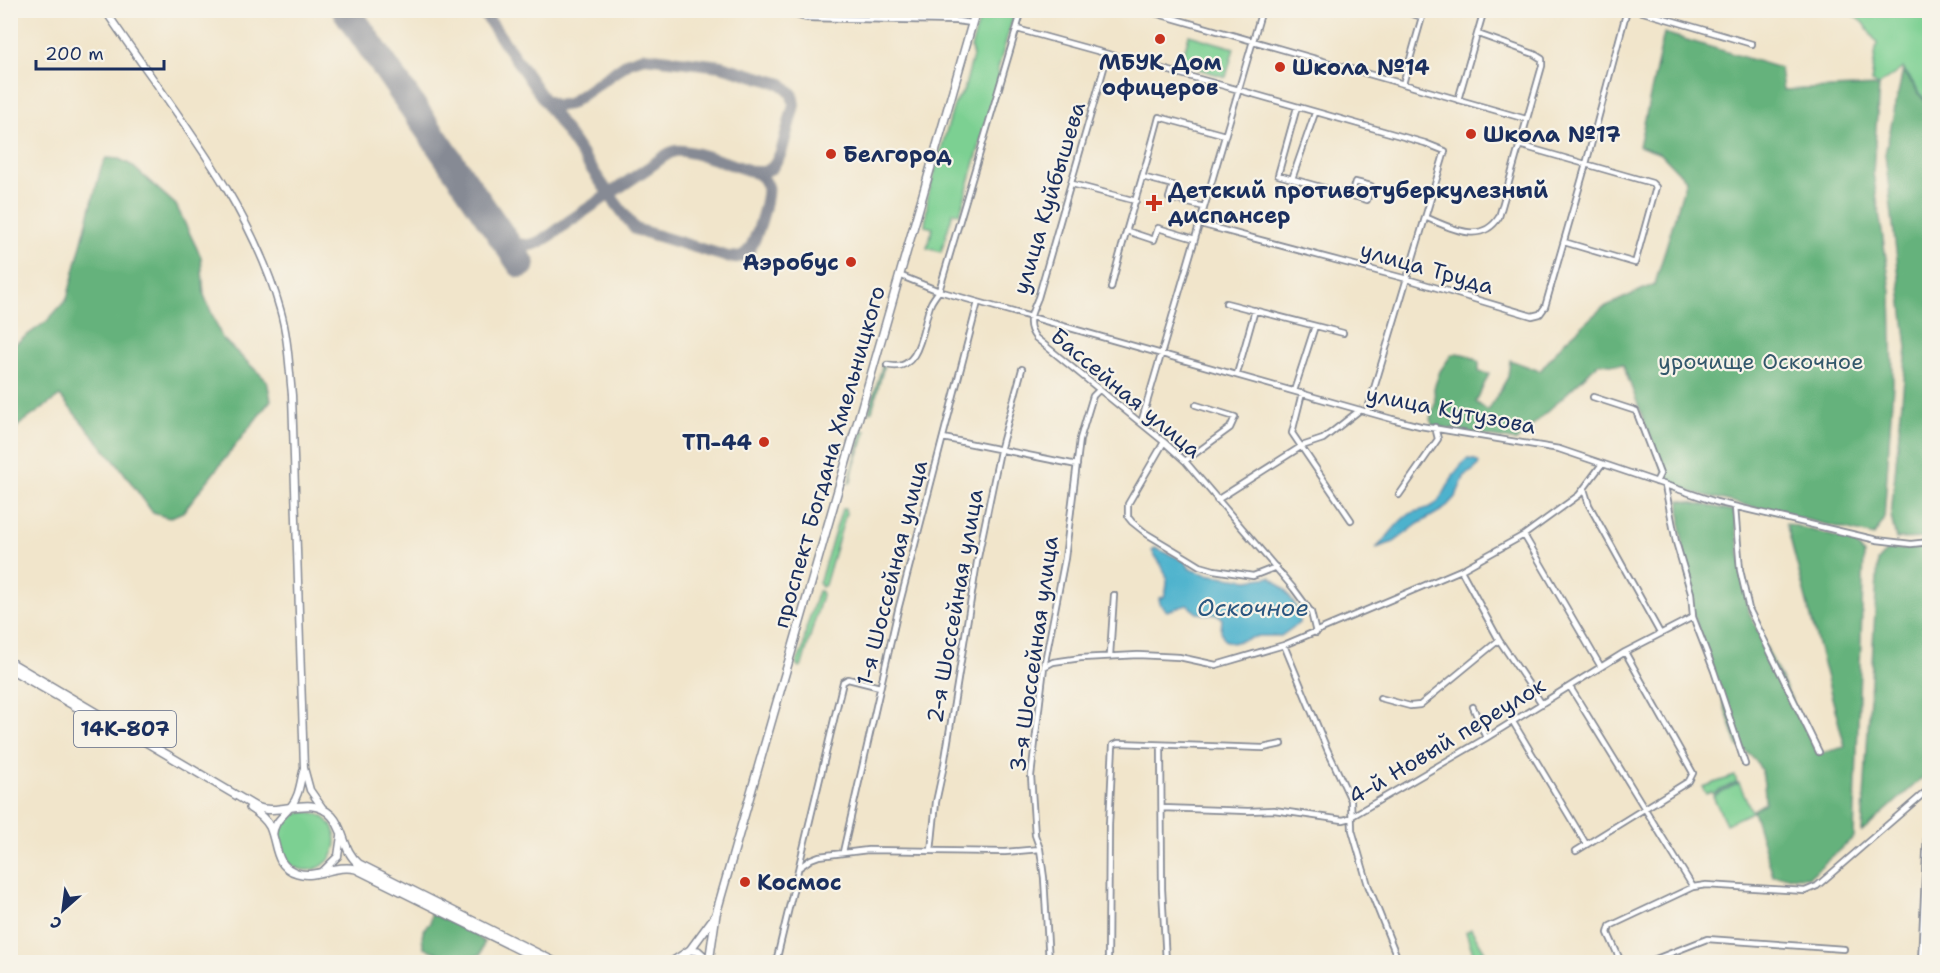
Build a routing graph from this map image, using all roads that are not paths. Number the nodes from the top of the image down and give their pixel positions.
1 (105, 10) edge
2 (778, 10) edge
3 (976, 10) edge
4 (1022, 10) edge
5 (1144, 10) edge
6 (1262, 10) edge
7 (1400, 10) edge
8 (1484, 10) edge
9 (1627, 10) edge
10 (1636, 10) edge
11 (972, 23) junction
12 (1017, 29) junction
13 (1478, 33) junction
14 (1254, 42) junction
15 (1752, 44) dead end
16 (1108, 54) junction
17 (1403, 84) junction
18 (1239, 90) junction
19 (1458, 100) junction
20 (1297, 107) junction
21 (1315, 112) junction
22 (1526, 119) junction
23 (1225, 135) junction
24 (1519, 145) junction
25 (1586, 164) junction
26 (1142, 177) junction
27 (1292, 178) junction
28 (1072, 184) junction
29 (1351, 195) junction
30 (1136, 201) junction
31 (1204, 207) junction
32 (1425, 217) junction
33 (1200, 224) junction
34 (1127, 231) junction
35 (1196, 238) junction
36 (1564, 242) junction
37 (899, 275) junction
38 (1407, 279) junction
39 (1111, 288) dead end
40 (939, 291) junction
41 (978, 302) junction
42 (1226, 303) dead end
43 (1256, 310) junction
44 (1030, 316) junction
45 (1315, 326) junction
46 (1343, 333) dead end
47 (1163, 353) junction
48 (886, 365) dead end
49 (1022, 369) dead end
50 (1238, 375) junction
51 (1099, 390) junction
52 (1294, 391) junction
53 (1302, 393) junction
54 (1593, 397) dead end
55 (1196, 405) dead end
56 (1360, 410) junction
57 (1367, 412) junction
58 (1141, 423) junction
59 (1435, 427) junction
60 (943, 438) junction
61 (1164, 442) junction
62 (1302, 446) junction
63 (1000, 451) junction
64 (1185, 461) junction
65 (1602, 464) junction
66 (1077, 465) junction
67 (1656, 482) junction
68 (1665, 486) junction
69 (1584, 489) junction
70 (1400, 495) dead end
71 (1217, 500) junction
72 (1735, 507) junction
73 (1351, 520) dead end
74 (1524, 535) junction
75 (1929, 542) edge
76 (1276, 567) junction
77 (1461, 570) junction
78 (1114, 595) dead end
79 (1693, 617) junction
80 (1316, 633) junction
81 (1660, 633) junction
82 (1499, 640) junction
83 (1284, 645) junction
84 (1625, 652) junction
85 (1110, 655) junction
86 (10, 662) edge
87 (1044, 667) junction
88 (1601, 667) junction
89 (10, 669) edge
90 (880, 687) junction
91 (1570, 687) junction
92 (1380, 698) dead end
93 (1542, 704) junction
94 (1473, 707) dead end
95 (1514, 722) junction
96 (1486, 738) junction
97 (1282, 744) dead end
98 (1161, 746) junction
99 (1819, 752) dead end
100 (1745, 764) dead end
101 (304, 768) junction
102 (1929, 788) edge
103 (291, 806) junction
104 (1644, 807) junction
105 (1162, 808) junction
106 (325, 810) junction
107 (1352, 816) junction
108 (273, 836) junction
109 (341, 836) junction
110 (1586, 844) junction
111 (1040, 849) junction
112 (931, 851) junction
113 (1576, 851) dead end
114 (843, 852) junction
115 (799, 869) junction
116 (324, 870) junction
117 (1693, 887) junction
118 (716, 914) junction
119 (1922, 931) junction
120 (1929, 931) edge
121 (1844, 949) dead end
122 (690, 950) junction
123 (550, 962) edge
124 (709, 962) edge
125 (672, 963) edge
126 (776, 963) edge
127 (1049, 963) edge
128 (1108, 963) edge
129 (1166, 963) edge
130 (1399, 963) edge
131 (1621, 963) edge
132 (1648, 963) edge
133 (1921, 963) edge

1 - 101 main road
2 - 11 street
3 - 11 main road, проспект Богдана Хмельницкого
4 - 12 street
5 - 14 street
6 - 14 street
7 - 17 street
8 - 13 street
9 - 25 street
10 - 15 street
11 - 37 main road, проспект Богдана Хмельницкого
12 - 16 street
12 - 40 street
13 - 19 street
13 - 22 street
14 - 17 street
14 - 18 street
16 - 18 street
16 - 28 street, улица Куйбышева
17 - 19 street
18 - 20 street
18 - 23 street
19 - 22 street
20 - 21 street
20 - 27 street
21 - 27 street
21 - 32 street
22 - 24 street
23 - 26 street
23 - 31 street
24 - 25 street
24 - 32 street
25 - 36 street
25 - 36 street
26 - 30 street
26 - 31 street
27 - 29 street
28 - 30 street
28 - 44 street, улица Куйбышева
29 - 29 street
30 - 34 street
31 - 33 street
32 - 38 street
33 - 35 street
33 - 38 street, улица Труда
34 - 35 street
34 - 39 street
35 - 47 street
36 - 38 street, улица Труда
37 - 40 street, улица Кутузова
37 - 118 main road, проспект Богдана Хмельницкого
38 - 57 street
40 - 41 street, улица Кутузова
40 - 48 street
41 - 44 street, улица Кутузова
41 - 60 street, 1-я Шоссейная улица
42 - 43 street
43 - 45 street
43 - 50 street
44 - 47 street, улица Кутузова
44 - 51 street, Бассейная улица
45 - 46 street
45 - 52 street
47 - 50 street, улица Кутузова
47 - 58 street
49 - 63 street, 2-я Шоссейная улица
50 - 52 street, улица Кутузова
51 - 58 street, Бассейная улица
51 - 66 street, 3-я Шоссейная улица
52 - 53 street, улица Кутузова
53 - 56 street, улица Кутузова
53 - 62 street
54 - 67 street
55 - 64 street
56 - 57 street, улица Кутузова
56 - 62 street
57 - 59 street, улица Кутузова
58 - 61 street, Бассейная улица
59 - 65 street, улица Кутузова
59 - 70 street
60 - 63 street
60 - 90 street, 1-я Шоссейная улица
61 - 64 street, Бассейная улица
61 - 76 street
62 - 71 street
62 - 73 street
63 - 66 street
63 - 112 street, 2-я Шоссейная улица
64 - 71 street, Бассейная улица
65 - 67 street, улица Кутузова
65 - 69 street
66 - 87 street, 3-я Шоссейная улица
67 - 68 street, улица Кутузова
68 - 72 street, улица Кутузова
68 - 79 street
69 - 74 street
69 - 81 street
71 - 76 street, Бассейная улица
72 - 75 street, улица Кутузова
72 - 99 street
74 - 77 street
74 - 88 street
76 - 80 street, Бассейная улица
77 - 80 street
77 - 82 street
78 - 85 street
79 - 81 street, 4-й Новый переулок
79 - 100 street
80 - 83 street
81 - 84 street, 4-й Новый переулок
82 - 92 street
82 - 93 street
83 - 85 street
83 - 107 street
84 - 88 street, 4-й Новый переулок
84 - 104 street
85 - 87 street
86 - 103 main road, 14К-807
87 - 111 street, 3-я Шоссейная улица
88 - 91 street, 4-й Новый переулок
89 - 108 main road, 14К-807
90 - 114 street, 1-я Шоссейная улица
90 - 115 street
91 - 93 street, 4-й Новый переулок
91 - 104 street
93 - 95 street, 4-й Новый переулок
94 - 96 street
95 - 96 street, 4-й Новый переулок
95 - 110 street
96 - 107 street, 4-й Новый переулок
97 - 98 street
98 - 105 street
98 - 128 street
101 - 103 main road
101 - 106 main road
102 - 117 street
102 - 119 street
103 - 106 main road, 14К-807
103 - 108 main road
104 - 110 street
104 - 117 street
105 - 107 street, 4-й Новый переулок
105 - 129 street
106 - 109 main road, 14К-807
107 - 130 street
108 - 116 main road, 14К-807
109 - 116 main road
109 - 123 main road, 14К-807
110 - 113 street
111 - 112 street
111 - 127 street, 3-я Шоссейная улица
112 - 114 street
114 - 115 street
115 - 126 street
116 - 123 main road, 14К-807
117 - 131 street
118 - 122 main road, проспект Богдана Хмельницкого
118 - 124 main road, проспект Богдана Хмельницкого
119 - 120 street
119 - 133 street
121 - 132 street
122 - 124 main road
122 - 125 main road, проспект Богдана Хмельницкого

